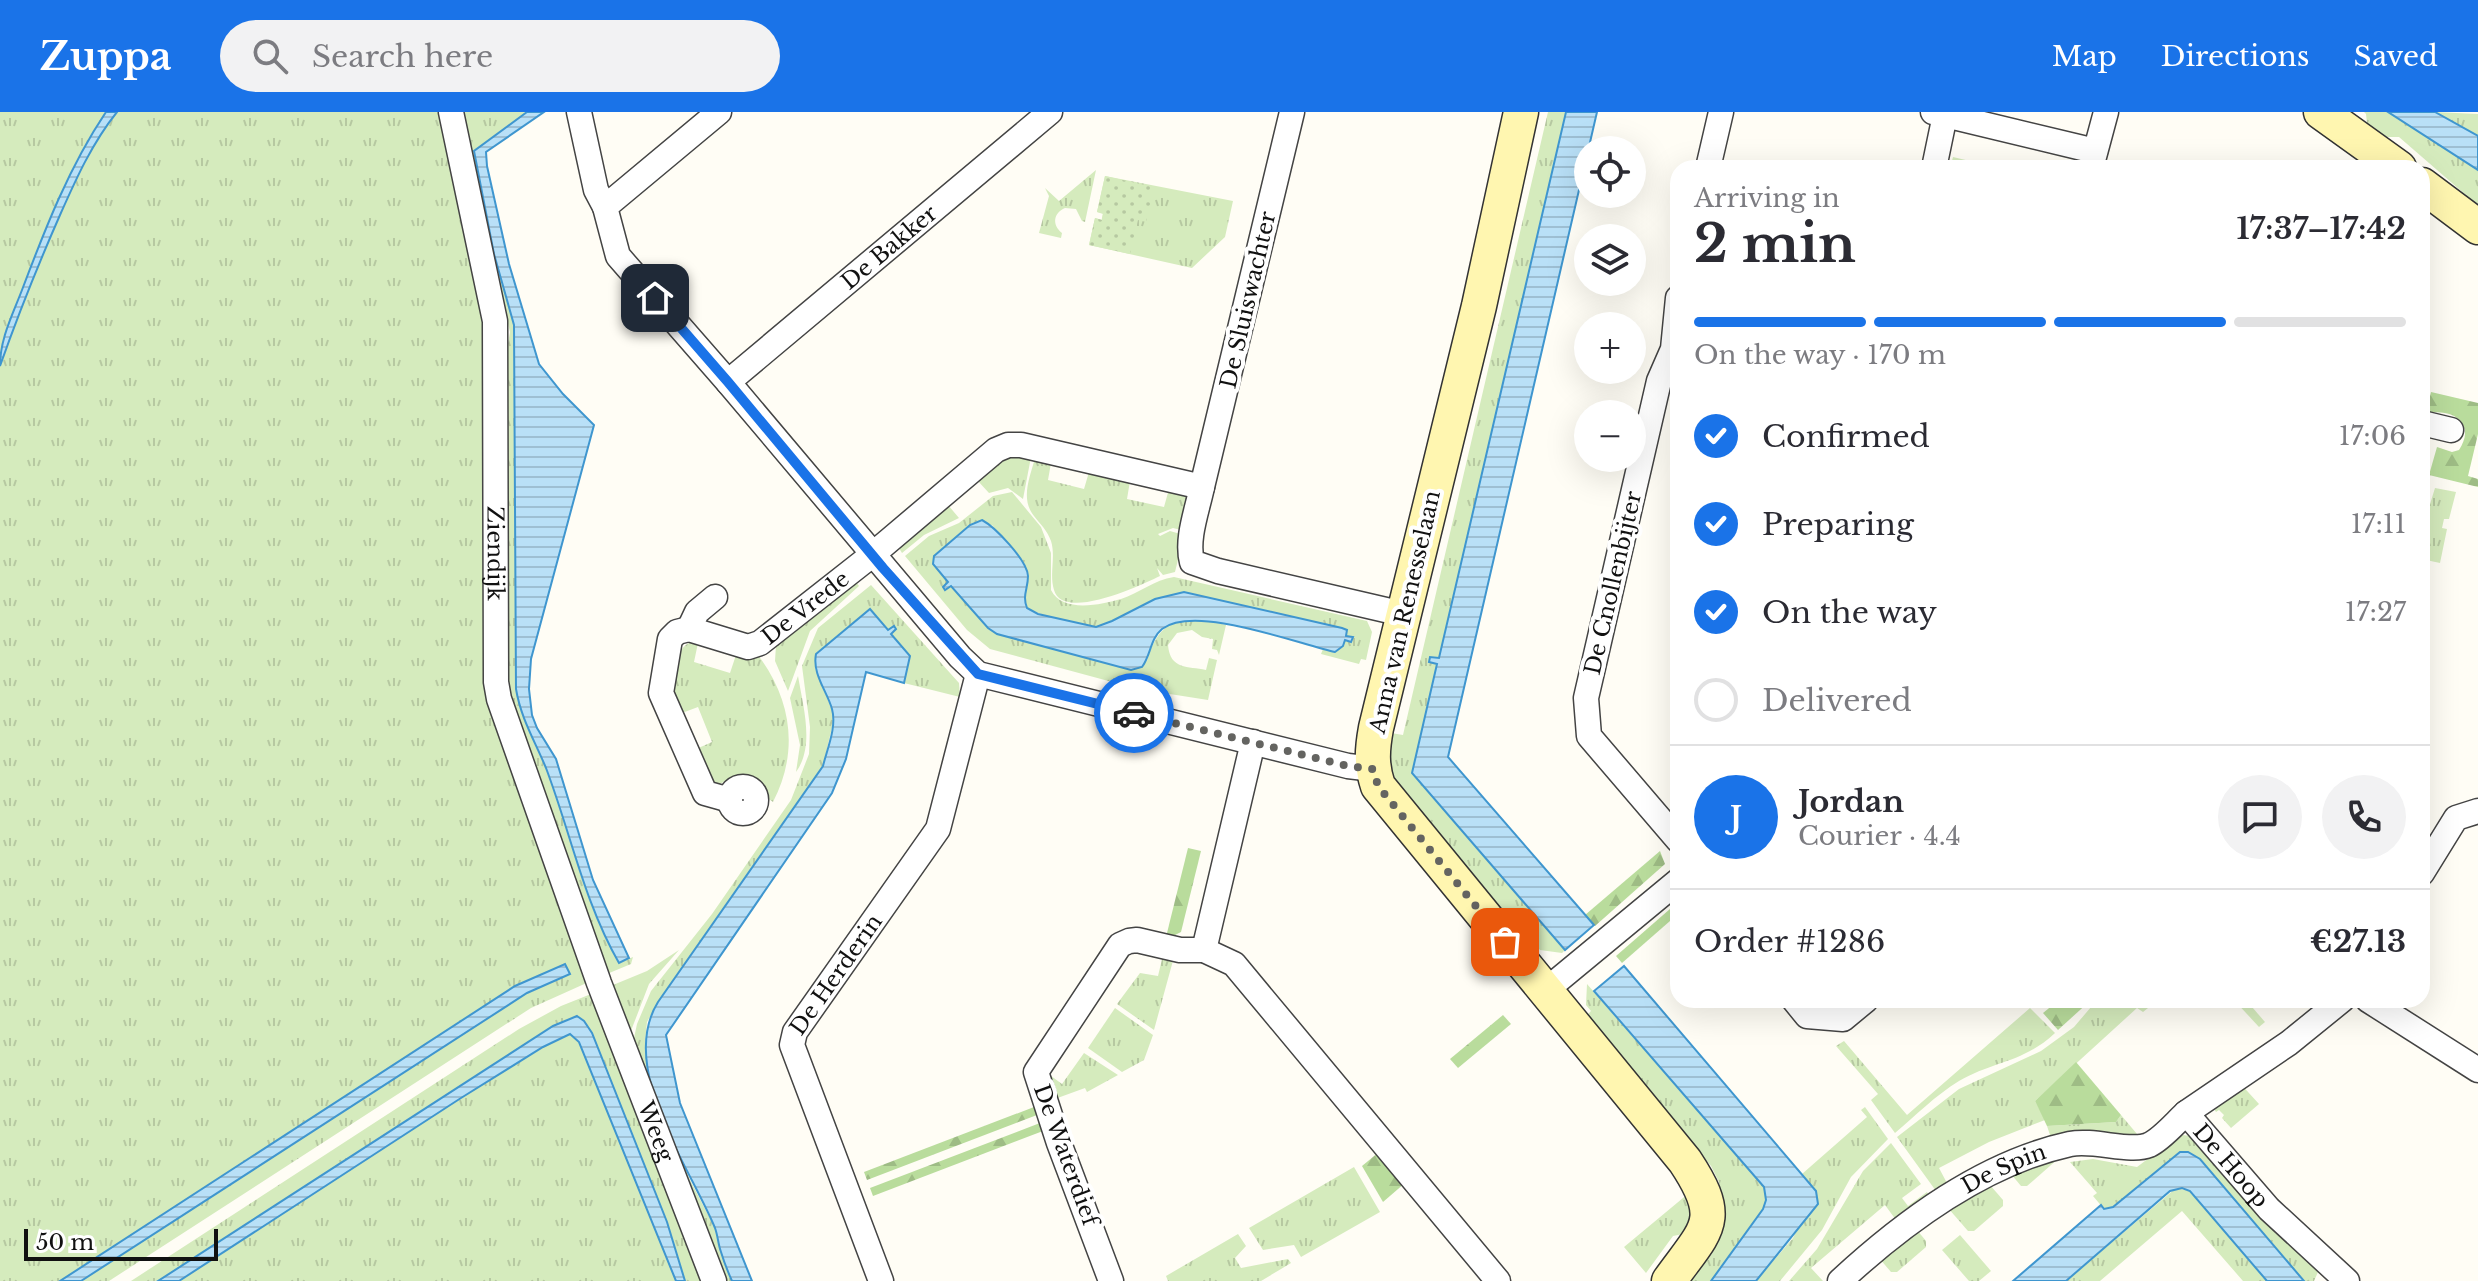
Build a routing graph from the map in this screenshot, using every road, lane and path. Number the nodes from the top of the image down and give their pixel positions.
1 (451, 112) edge
2 (579, 112) edge
3 (719, 112) edge
4 (1050, 112) edge
5 (1292, 112) edge
6 (1521, 112) edge
7 (1721, 112) edge
8 (2106, 112) edge
9 (2321, 112) edge
10 (1939, 114) edge
11 (1710, 160) edge
12 (1935, 160) edge
13 (2093, 160) edge
14 (2388, 160) edge
15 (2430, 191) edge
16 (605, 207) junction
17 (2478, 227) edge
18 (1670, 356) edge
19 (728, 382) junction
20 (2430, 425) edge
21 (2451, 430) dead end
22 (1202, 487) junction
23 (872, 555) junction
24 (715, 597) dead end
25 (1403, 614) junction
26 (689, 629) junction
27 (978, 674) junction
28 (1253, 742) junction
29 (1373, 769) junction
30 (730, 800) dead end
31 (2478, 811) edge
32 (1670, 831) edge
33 (2430, 860) edge
34 (1670, 888) edge
35 (1204, 950) junction
36 (599, 983) joint
37 (1545, 991) junction
38 (1800, 1008) edge
39 (1856, 1008) edge
40 (2332, 1008) edge
41 (2381, 1008) edge
42 (2478, 1070) edge
43 (2186, 1113) junction
44 (2339, 1279) edge
45 (714, 1281) edge
46 (881, 1281) edge
47 (1111, 1281) edge
48 (1498, 1281) edge
49 (1669, 1281) edge
50 (1840, 1281) edge

1 - 36 street, Ziendijk
2 - 16 street, De Vrede
3 - 16 street
4 - 19 street, De Bakker
5 - 22 street, De Sluiswachter
6 - 25 street, Anna van Renesselaan
7 - 11 street
8 - 13 street
9 - 14 street
10 - 12 street
10 - 13 street
15 - 17 street
16 - 19 street, De Vrede
18 - 32 street, De Cnollenbijter
19 - 23 street, De Vrede
20 - 21 street
22 - 23 street
22 - 25 street, De Sluiswachter
23 - 26 street, De Vrede
23 - 27 street, De Vrede
24 - 26 street
25 - 29 street, Anna van Renesselaan
26 - 30 street
27 - 28 street
27 - 46 street, De Herderin
28 - 29 street
28 - 35 street
29 - 37 street
31 - 33 street
34 - 37 street
35 - 47 street, De Waterdief
35 - 48 street, De Waterdief
36 - 45 street, Weeg
37 - 49 street
38 - 39 street
40 - 43 street, De Hoop
41 - 42 street
43 - 44 street, De Hoop
43 - 50 street, De Spin

